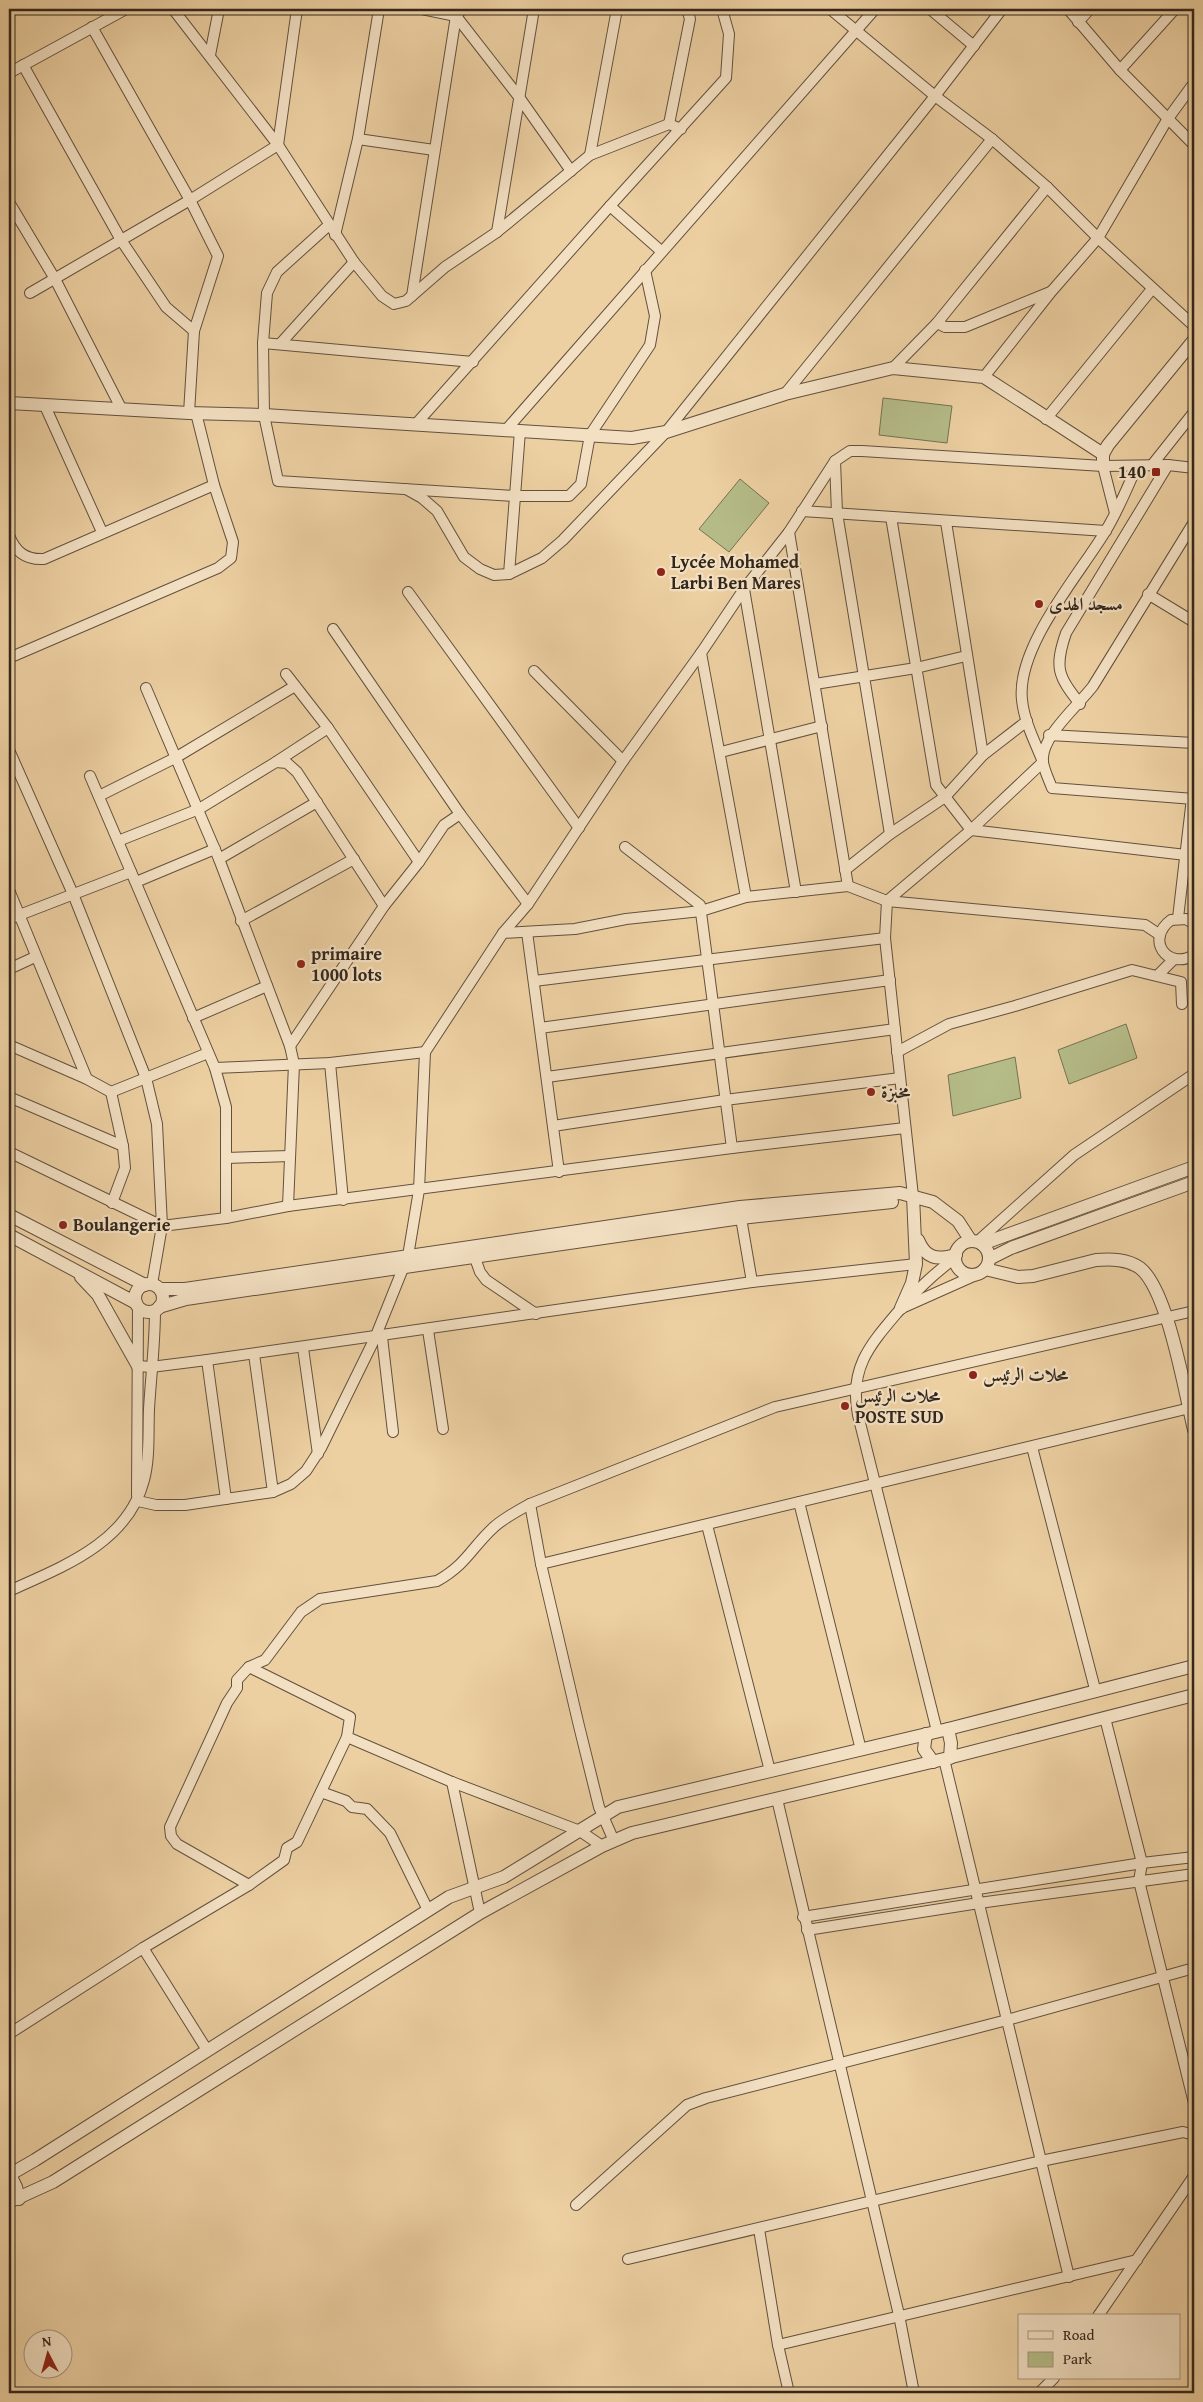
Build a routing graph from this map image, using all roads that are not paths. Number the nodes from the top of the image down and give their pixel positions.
1 (126, 9) edge
2 (173, 9) edge
3 (219, 9) edge
4 (297, 9) edge
5 (379, 9) edge
6 (422, 9) edge
7 (534, 9) edge
8 (617, 9) edge
9 (687, 9) edge
10 (722, 9) edge
11 (830, 9) edge
12 (875, 9) edge
13 (930, 9) edge
14 (1002, 9) edge
15 (1068, 9) edge
16 (1090, 9) edge
17 (1175, 9) edge
18 (459, 12) edge
19 (1078, 22) junction
20 (92, 27) junction
21 (855, 31) junction
22 (974, 46) junction
23 (210, 55) junction
24 (23, 65) junction
25 (1120, 70) junction
26 (9, 73) edge
27 (1194, 83) edge
28 (935, 96) junction
29 (519, 97) junction
30 (1167, 120) junction
31 (669, 124) junction
32 (681, 129) junction
33 (358, 139) junction
34 (992, 139) junction
35 (278, 145) junction
36 (1194, 145) edge
37 (434, 150) junction
38 (590, 155) junction
39 (571, 171) junction
40 (1047, 186) junction
41 (190, 200) junction
42 (610, 206) junction
43 (11, 208) edge
44 (328, 226) junction
45 (497, 232) junction
46 (335, 235) junction
47 (1098, 238) junction
48 (122, 240) junction
49 (661, 251) junction
50 (354, 262) junction
51 (645, 270) junction
52 (55, 279) junction
53 (1152, 290) junction
54 (1051, 292) junction
55 (30, 293) dead end
56 (412, 296) junction
57 (937, 323) junction
58 (1194, 326) edge
59 (194, 330) junction
60 (1194, 340) edge
61 (263, 343) junction
62 (280, 344) junction
63 (473, 362) junction
64 (893, 368) junction
65 (984, 378) junction
66 (785, 394) junction
67 (9, 404) edge
68 (45, 406) junction
69 (122, 410) junction
70 (1194, 412) edge
71 (192, 413) junction
72 (264, 415) junction
73 (1046, 419) junction
74 (416, 424) junction
75 (506, 430) junction
76 (520, 431) junction
77 (666, 432) junction
78 (590, 436) junction
79 (1103, 460) junction
80 (835, 461) junction
81 (1152, 465) junction
82 (1168, 465) junction
83 (1137, 466) junction
84 (1194, 468) edge
85 (214, 485) junction
86 (406, 489) junction
87 (515, 496) junction
88 (802, 511) junction
89 (838, 512) junction
90 (1115, 513) junction
91 (891, 517) junction
92 (946, 522) junction
93 (1194, 522) edge
94 (1106, 531) junction
95 (102, 532) junction
96 (789, 532) junction
97 (9, 536) edge
98 (510, 574) junction
99 (744, 589) junction
100 (408, 592) dead end
101 (1148, 594) junction
102 (1193, 617) edge
103 (333, 629) dead end
104 (702, 653) junction
105 (966, 656) junction
106 (9, 658) edge
107 (916, 668) junction
108 (534, 671) dead end
109 (286, 674) dead end
110 (864, 676) junction
111 (815, 684) junction
112 (295, 686) junction
113 (146, 688) dead end
114 (1080, 704) junction
115 (1028, 721) junction
116 (822, 726) junction
117 (328, 728) junction
118 (1050, 735) junction
119 (770, 740) junction
120 (1194, 743) edge
121 (9, 750) edge
122 (721, 752) junction
123 (983, 756) junction
124 (175, 758) junction
125 (623, 761) junction
126 (276, 762) junction
127 (1043, 762) junction
128 (90, 776) dead end
129 (99, 796) junction
130 (945, 797) junction
131 (1193, 798) edge
132 (317, 802) junction
133 (198, 809) junction
134 (460, 814) junction
135 (579, 828) junction
136 (971, 830) junction
137 (890, 834) junction
138 (118, 841) junction
139 (625, 847) dead end
140 (217, 854) junction
141 (1186, 855) junction
142 (354, 859) junction
143 (419, 862) junction
144 (845, 870) junction
145 (131, 872) junction
146 (136, 882) junction
147 (848, 886) junction
148 (9, 890) edge
149 (796, 892) junction
150 (73, 894) junction
151 (746, 897) junction
152 (887, 901) junction
153 (528, 904) junction
154 (384, 906) junction
155 (701, 911) junction
156 (13, 918) edge
157 (1178, 918) junction
158 (241, 921) junction
159 (1194, 924) edge
160 (527, 932) junction
161 (503, 933) junction
162 (1160, 935) junction
163 (886, 938) junction
164 (1194, 955) edge
165 (36, 957) junction
166 (706, 959) junction
167 (1174, 959) junction
168 (9, 969) edge
169 (1158, 975) junction
170 (890, 980) junction
171 (534, 981) junction
172 (267, 986) junction
173 (1182, 1004) dead end
174 (713, 1005) junction
175 (193, 1018) junction
176 (540, 1028) junction
177 (894, 1029) junction
178 (9, 1045) edge
179 (290, 1046) junction
180 (425, 1052) junction
181 (719, 1052) junction
182 (897, 1052) junction
183 (208, 1053) junction
184 (330, 1063) junction
185 (294, 1064) junction
186 (215, 1068) junction
187 (1194, 1074) edge
188 (547, 1077) junction
189 (146, 1078) junction
190 (900, 1078) junction
191 (87, 1079) junction
192 (110, 1092) junction
193 (9, 1097) edge
194 (725, 1100) junction
195 (553, 1126) junction
196 (906, 1128) junction
197 (123, 1146) junction
198 (732, 1148) junction
199 (9, 1152) edge
200 (290, 1156) junction
201 (226, 1158) junction
202 (1194, 1167) edge
203 (559, 1172) junction
204 (1194, 1182) edge
205 (419, 1190) junction
206 (913, 1196) junction
207 (343, 1200) junction
208 (112, 1203) junction
209 (288, 1206) junction
210 (9, 1215) edge
211 (226, 1218) junction
212 (741, 1218) junction
213 (162, 1226) junction
214 (9, 1235) edge
215 (916, 1236) junction
216 (977, 1242) junction
217 (955, 1256) junction
218 (475, 1258) junction
219 (406, 1262) junction
220 (916, 1264) junction
221 (983, 1268) junction
222 (75, 1270) junction
223 (752, 1282) junction
224 (152, 1286) junction
225 (137, 1305) junction
226 (902, 1308) junction
227 (157, 1309) junction
228 (1194, 1311) edge
229 (536, 1314) junction
230 (1166, 1317) junction
231 (428, 1330) junction
232 (379, 1337) junction
233 (303, 1348) junction
234 (254, 1354) junction
235 (206, 1360) junction
236 (145, 1367) junction
237 (855, 1389) junction
238 (1192, 1408) edge
239 (442, 1429) dead end
240 (1194, 1430) edge
241 (393, 1432) dead end
242 (1032, 1446) junction
243 (318, 1454) junction
244 (877, 1483) junction
245 (273, 1492) junction
246 (226, 1499) junction
247 (138, 1501) junction
248 (799, 1502) junction
249 (530, 1504) junction
250 (707, 1525) junction
251 (541, 1564) junction
252 (9, 1591) edge
253 (249, 1666) junction
254 (1194, 1666) edge
255 (1095, 1690) junction
256 (1194, 1695) edge
257 (1105, 1718) junction
258 (937, 1731) junction
259 (347, 1737) junction
260 (860, 1750) junction
261 (942, 1760) junction
262 (770, 1771) junction
263 (452, 1782) junction
264 (321, 1792) junction
265 (777, 1799) junction
266 (603, 1816) junction
267 (580, 1830) junction
268 (608, 1843) junction
269 (1194, 1857) edge
270 (1142, 1863) junction
271 (1194, 1874) edge
272 (1138, 1881) junction
273 (249, 1885) junction
274 (473, 1889) junction
275 (976, 1889) junction
276 (979, 1903) junction
277 (428, 1910) junction
278 (480, 1913) junction
279 (803, 1917) junction
280 (806, 1930) junction
281 (143, 1948) junction
282 (1194, 1968) edge
283 (1162, 1976) junction
284 (1007, 2020) junction
285 (12, 2032) dead end
286 (207, 2050) junction
287 (838, 2063) junction
288 (1194, 2103) edge
289 (1194, 2135) edge
290 (1041, 2161) junction
291 (9, 2175) edge
292 (1194, 2176) edge
293 (14, 2201) edge
294 (872, 2202) junction
295 (576, 2205) dead end
296 (759, 2229) junction
297 (628, 2260) dead end
298 (1137, 2260) junction
299 (1069, 2277) junction
300 (1099, 2314) edge
301 (899, 2315) junction
302 (778, 2345) junction
303 (1052, 2380) edge
304 (789, 2393) edge
305 (914, 2393) edge
306 (1039, 2393) edge

1 - 20 street
2 - 23 street
3 - 23 street
4 - 35 street
5 - 33 street
6 - 18 street
7 - 29 street
8 - 38 street
9 - 31 street
10 - 32 street
11 - 21 street
12 - 21 street
13 - 22 street
14 - 22 street
15 - 19 street
16 - 19 street
17 - 25 street
18 - 29 street
18 - 37 street
19 - 25 street
20 - 24 street
20 - 41 street
21 - 28 street
21 - 49 street
22 - 28 street
23 - 35 street
24 - 26 street
24 - 48 street
25 - 30 street
27 - 30 street
28 - 34 street
28 - 77 street
29 - 39 street
29 - 45 street
30 - 36 street
30 - 47 street
31 - 32 street
31 - 38 street
32 - 42 street
33 - 37 street
33 - 46 street
34 - 40 street
34 - 66 street
35 - 41 street
35 - 44 street
37 - 56 street
38 - 39 street
39 - 45 street
40 - 47 street
40 - 57 street
41 - 48 street
41 - 59 street
42 - 49 street
42 - 63 street
43 - 52 street
44 - 46 street
44 - 61 street
45 - 56 street
46 - 50 street
47 - 53 street
47 - 54 street
48 - 52 street
48 - 59 street
49 - 51 street
50 - 56 street
50 - 62 street
51 - 75 street
51 - 78 street
52 - 55 street
52 - 69 street
53 - 58 street
53 - 73 street
54 - 57 street
54 - 65 street
57 - 64 street
59 - 71 street
60 - 79 street
61 - 62 street
61 - 72 street
62 - 63 street
63 - 74 street
64 - 65 street
64 - 66 street
65 - 73 street
66 - 77 street
67 - 68 street
68 - 69 street
68 - 95 street
69 - 71 street
70 - 81 street
71 - 72 street
71 - 85 street
72 - 74 street
72 - 86 street
73 - 79 street
74 - 75 street
75 - 76 street
76 - 78 street
76 - 87 street
77 - 78 street
77 - 98 street
78 - 87 street
79 - 80 street
79 - 83 street
79 - 90 street
80 - 88 street
80 - 89 street
81 - 82 street
81 - 83 street
82 - 84 street
82 - 114 street
83 - 90 street
85 - 95 street
85 - 106 street
86 - 87 street
86 - 98 street
87 - 98 street
88 - 89 street
88 - 96 street
89 - 91 street
89 - 110 street
90 - 94 street
91 - 92 street
91 - 107 street
92 - 94 street
92 - 105 street
93 - 101 street
94 - 115 street
95 - 97 street
96 - 99 street
96 - 111 street
99 - 104 street
99 - 119 street
100 - 135 street
101 - 102 street
101 - 114 street
103 - 134 street
104 - 122 street
104 - 125 street
105 - 107 street
105 - 123 street
107 - 110 street
107 - 130 street
108 - 125 street
109 - 112 street
110 - 111 street
110 - 137 street
111 - 116 street
112 - 117 street
112 - 124 street
113 - 124 street
114 - 118 street
115 - 123 street
115 - 127 street
116 - 119 street
116 - 144 street
117 - 126 street
117 - 143 street
118 - 120 street
118 - 127 street
119 - 122 street
119 - 149 street
121 - 150 street
122 - 151 street
123 - 130 street
124 - 129 street
124 - 133 street
125 - 135 street
126 - 132 street
126 - 133 street
127 - 131 street
127 - 136 street
128 - 129 street
129 - 138 street
130 - 136 street
130 - 137 street
131 - 141 street
132 - 140 street
132 - 142 street
133 - 138 street
133 - 140 street
134 - 143 street
134 - 153 street
135 - 153 street
136 - 141 street
136 - 152 street
137 - 144 street
138 - 145 street
139 - 155 street
140 - 146 street
140 - 158 street
141 - 157 street
142 - 154 street
142 - 158 street
143 - 154 street
144 - 147 street
145 - 146 street
145 - 150 street
146 - 175 street
147 - 149 street
147 - 152 street
148 - 156 street
149 - 151 street
150 - 156 street
150 - 189 street
151 - 155 street
152 - 162 street
152 - 163 street
153 - 161 street
154 - 179 street
155 - 160 street
155 - 166 street
156 - 165 street
157 - 159 street
157 - 162 street
158 - 172 street
160 - 161 street
160 - 171 street
161 - 180 street
162 - 167 street
163 - 166 street
163 - 170 street
164 - 167 street
165 - 168 street
165 - 191 street
166 - 171 street
166 - 174 street
167 - 169 street
169 - 173 street
169 - 182 street
170 - 174 street
170 - 177 street
171 - 176 street
172 - 175 street
172 - 179 street
174 - 176 street
174 - 181 street
175 - 183 street
176 - 188 street
177 - 181 street
177 - 182 street
178 - 191 street
179 - 185 street
180 - 184 street
180 - 205 street
181 - 188 street
181 - 194 street
182 - 190 street
183 - 186 street
183 - 189 street
184 - 185 street
184 - 207 street
185 - 186 street
185 - 200 street
186 - 201 street
187 - 216 street
188 - 195 street
189 - 192 street
189 - 213 street
190 - 194 street
190 - 196 street
191 - 192 street
192 - 197 street
193 - 197 street
194 - 195 street
194 - 198 street
195 - 203 street
196 - 198 street
196 - 206 street
197 - 208 street
198 - 203 street
199 - 208 street
200 - 201 street
200 - 209 street
201 - 211 street
202 - 216 street
203 - 205 street
204 - 221 street
205 - 207 street
205 - 219 street
206 - 212 street
206 - 215 street
206 - 216 street
206 - 219 street
207 - 209 street
208 - 213 street
209 - 211 street
210 - 224 street
211 - 213 street
212 - 218 street
212 - 223 street
213 - 224 street
214 - 222 street
215 - 217 street
215 - 220 street
216 - 217 street
216 - 221 street
217 - 221 street
217 - 226 street
218 - 219 street
218 - 229 street
219 - 224 street
219 - 227 street
219 - 232 street
220 - 223 street
220 - 226 street
221 - 226 street
221 - 230 street
222 - 225 street
222 - 236 street
223 - 229 street
224 - 225 street
224 - 227 street
225 - 227 street
225 - 236 street
226 - 237 street
227 - 236 street
228 - 230 street
229 - 231 street
230 - 237 street
230 - 238 street
231 - 232 street
231 - 239 street
232 - 233 street
232 - 241 street
232 - 243 street
233 - 234 street
233 - 243 street
234 - 235 street
234 - 245 street
235 - 236 street
235 - 246 street
236 - 247 street
237 - 244 street
237 - 249 street
238 - 240 street
238 - 242 street
242 - 244 street
242 - 255 street
243 - 245 street
244 - 248 street
244 - 258 street
245 - 246 street
246 - 247 street
247 - 252 street
248 - 250 street
248 - 260 street
249 - 251 street
249 - 253 street
250 - 251 street
250 - 262 street
251 - 266 street
253 - 259 street
253 - 273 street
254 - 255 street
255 - 258 street
256 - 257 street
257 - 261 street
257 - 270 street
258 - 260 street
258 - 261 street
258 - 261 street
259 - 263 street
259 - 264 street
260 - 262 street
261 - 265 street
261 - 275 street
262 - 266 street
263 - 267 street
263 - 274 street
264 - 273 street
264 - 277 street
265 - 268 street
265 - 279 street
266 - 267 street
266 - 268 street
267 - 268 street
267 - 274 street
268 - 278 street
269 - 270 street
270 - 272 street
270 - 275 street
271 - 272 street
272 - 276 street
272 - 283 street
273 - 281 street
274 - 277 street
274 - 278 street
275 - 276 street
275 - 279 street
276 - 280 street
276 - 284 street
277 - 286 street
278 - 293 street
279 - 280 street
280 - 287 street
281 - 285 street
281 - 286 street
282 - 283 street
283 - 284 street
283 - 288 street
284 - 287 street
284 - 290 street
286 - 291 street
287 - 294 street
287 - 295 street
289 - 290 street
290 - 294 street
290 - 299 street
291 - 293 street
292 - 298 street
294 - 296 street
294 - 301 street
296 - 297 street
296 - 302 street
298 - 299 street
298 - 300 street
299 - 301 street
301 - 302 street
301 - 305 street
302 - 304 street
303 - 306 street

